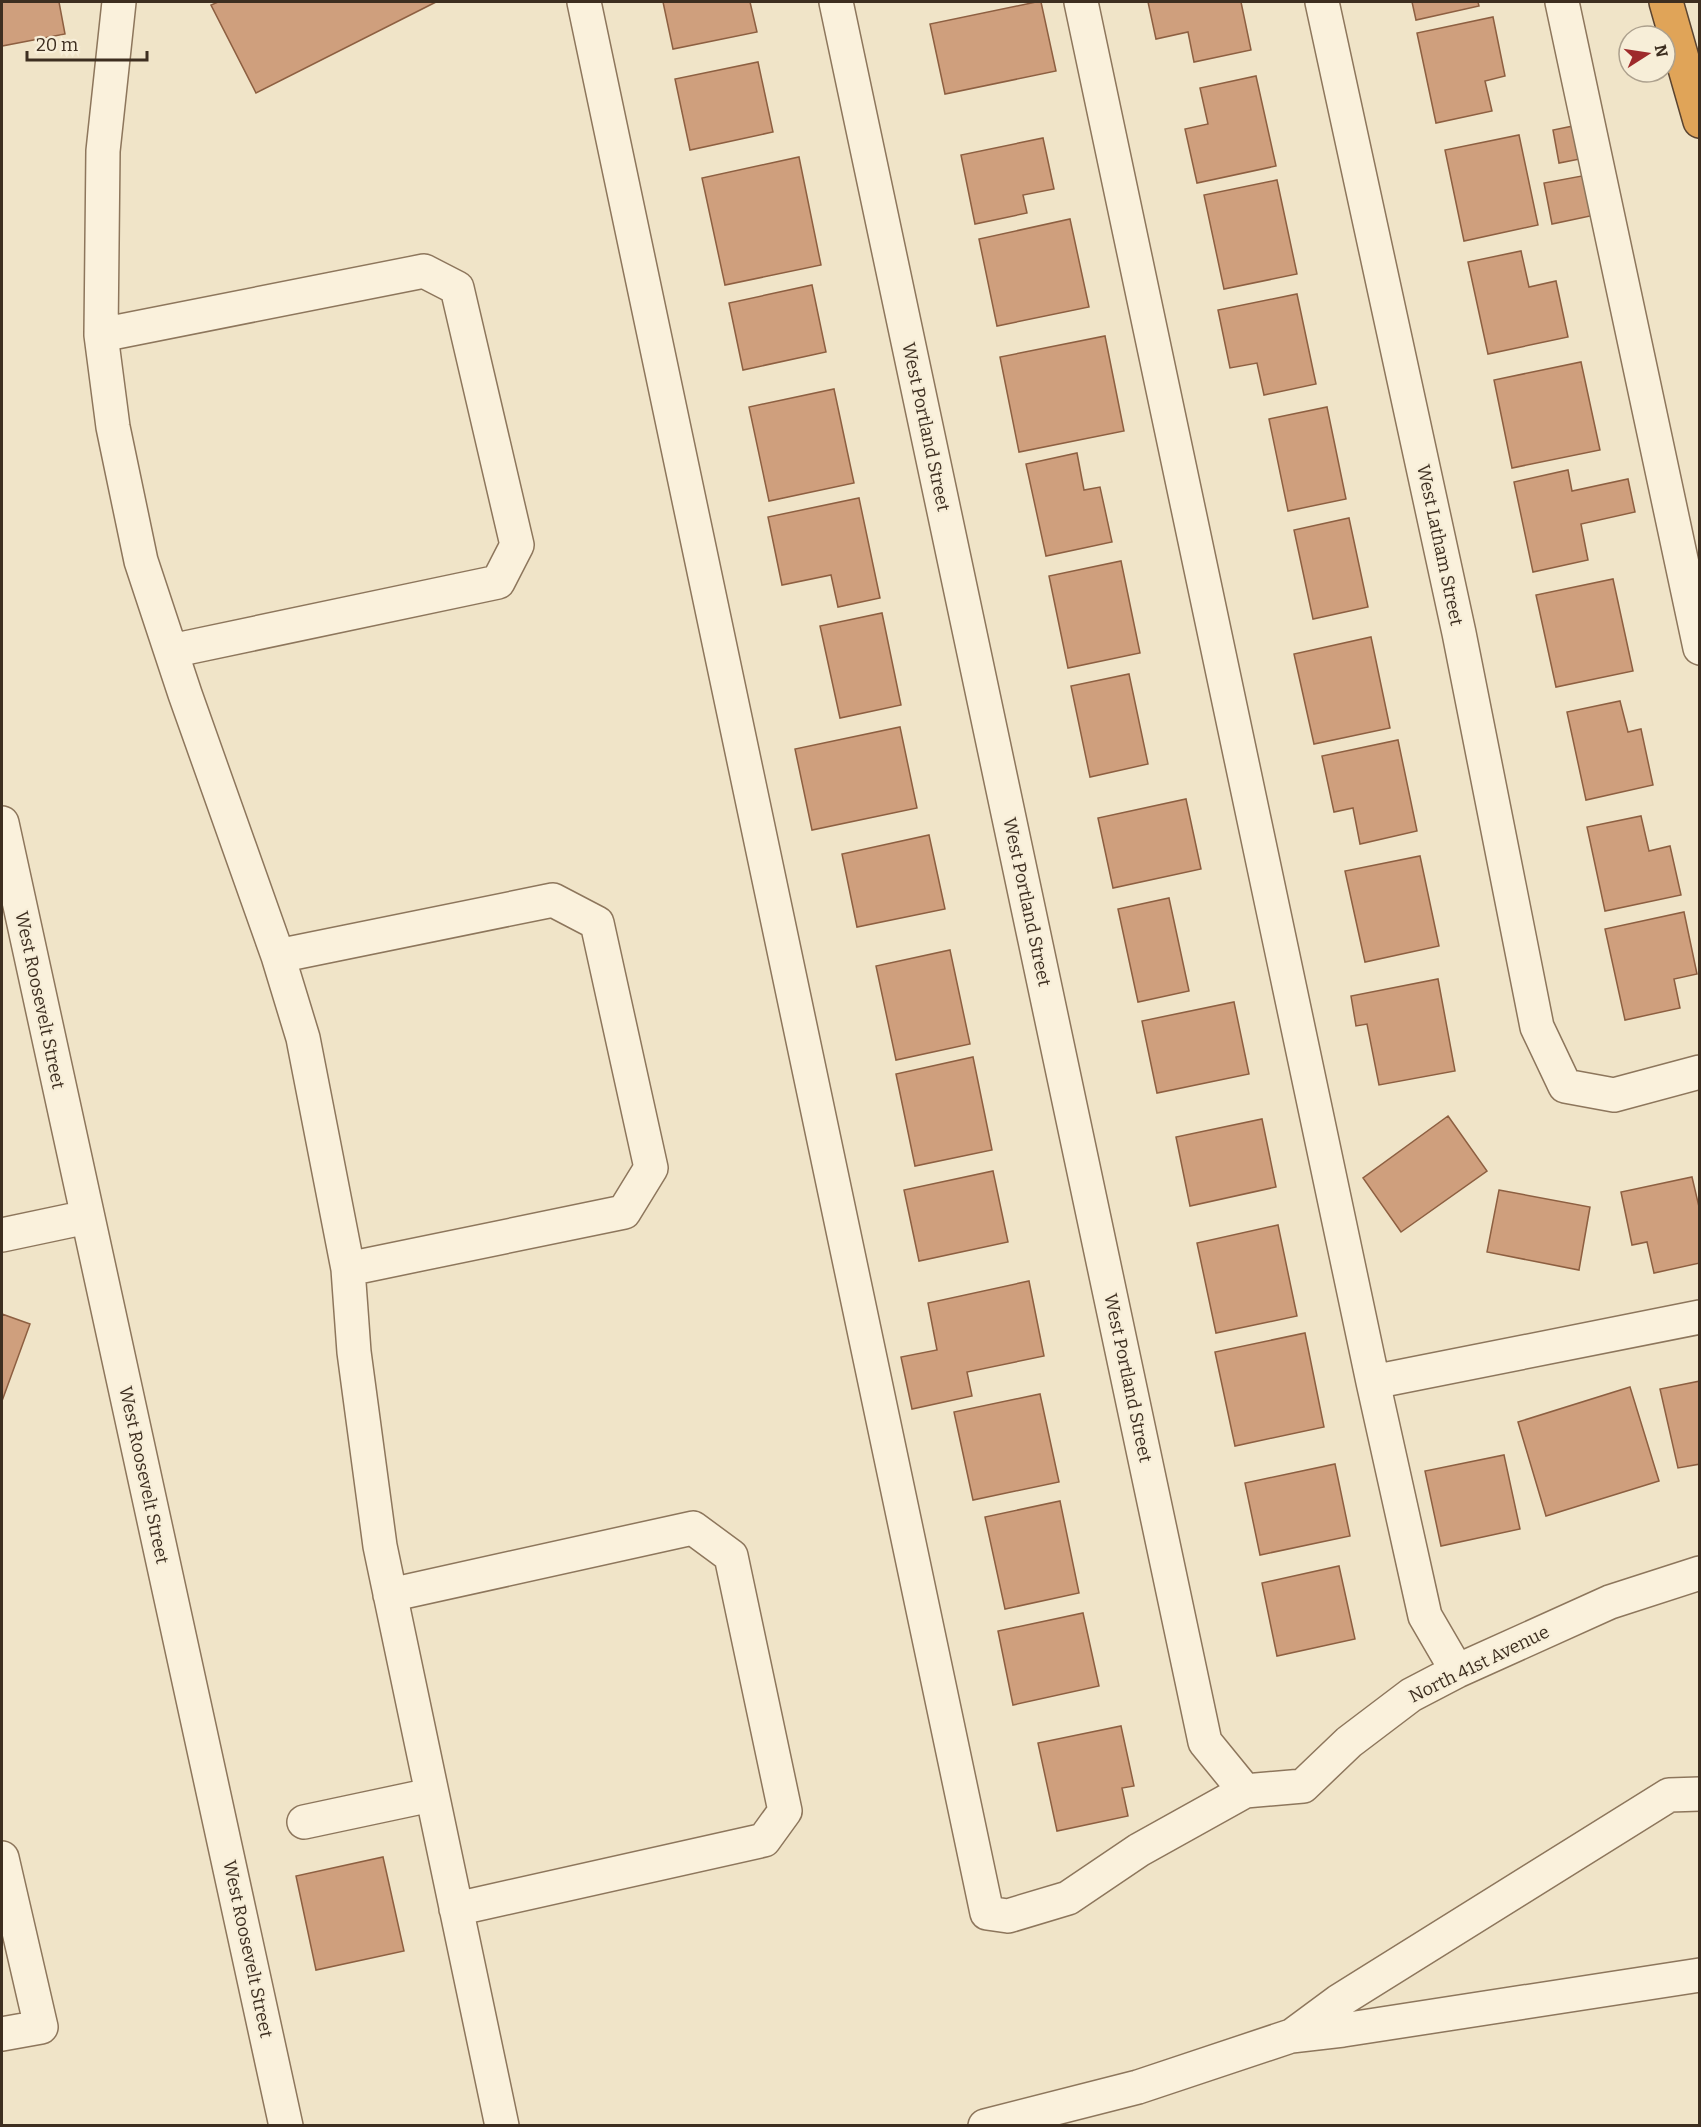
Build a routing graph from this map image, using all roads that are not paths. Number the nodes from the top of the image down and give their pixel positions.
1 (119, 2) edge
2 (584, 2) edge
3 (836, 2) edge
4 (1080, 2) edge
5 (1322, 2) edge
6 (1562, 2) edge
7 (1666, 2) edge
8 (1700, 121) edge
9 (101, 335) junction
10 (1700, 648) edge
11 (171, 651) junction
12 (2, 823) edge
13 (278, 956) junction
14 (1700, 1072) edge
15 (87, 1217) junction
16 (2, 1235) edge
17 (348, 1269) junction
18 (1700, 1317) edge
19 (1373, 1382) junction
20 (1700, 1573) edge
21 (390, 1595) junction
22 (1457, 1671) junction
23 (1245, 1791) junction
24 (1700, 1794) edge
25 (431, 1795) junction
26 (304, 1822) dead end
27 (2, 1858) edge
28 (456, 1909) junction
29 (1700, 1975) edge
30 (2, 2034) edge
31 (1291, 2036) junction
32 (286, 2126) edge
33 (502, 2126) edge
34 (985, 2126) edge

1 - 9 street
2 - 23 street
3 - 23 street, West Portland Street
4 - 19 street
5 - 14 street, West Latham Street
6 - 10 street
7 - 8 highway
9 - 11 street
9 - 11 street
11 - 13 street
12 - 15 street, West Roosevelt Street
13 - 17 street
13 - 17 street
15 - 16 street
15 - 32 street, West Roosevelt Street
17 - 21 street
18 - 19 street
19 - 22 street
20 - 22 street, North 41st Avenue
21 - 25 street
21 - 28 street
22 - 23 street, North 41st Avenue
24 - 31 street
25 - 26 street
25 - 28 street
27 - 30 street
28 - 33 street
29 - 31 street
31 - 34 street

